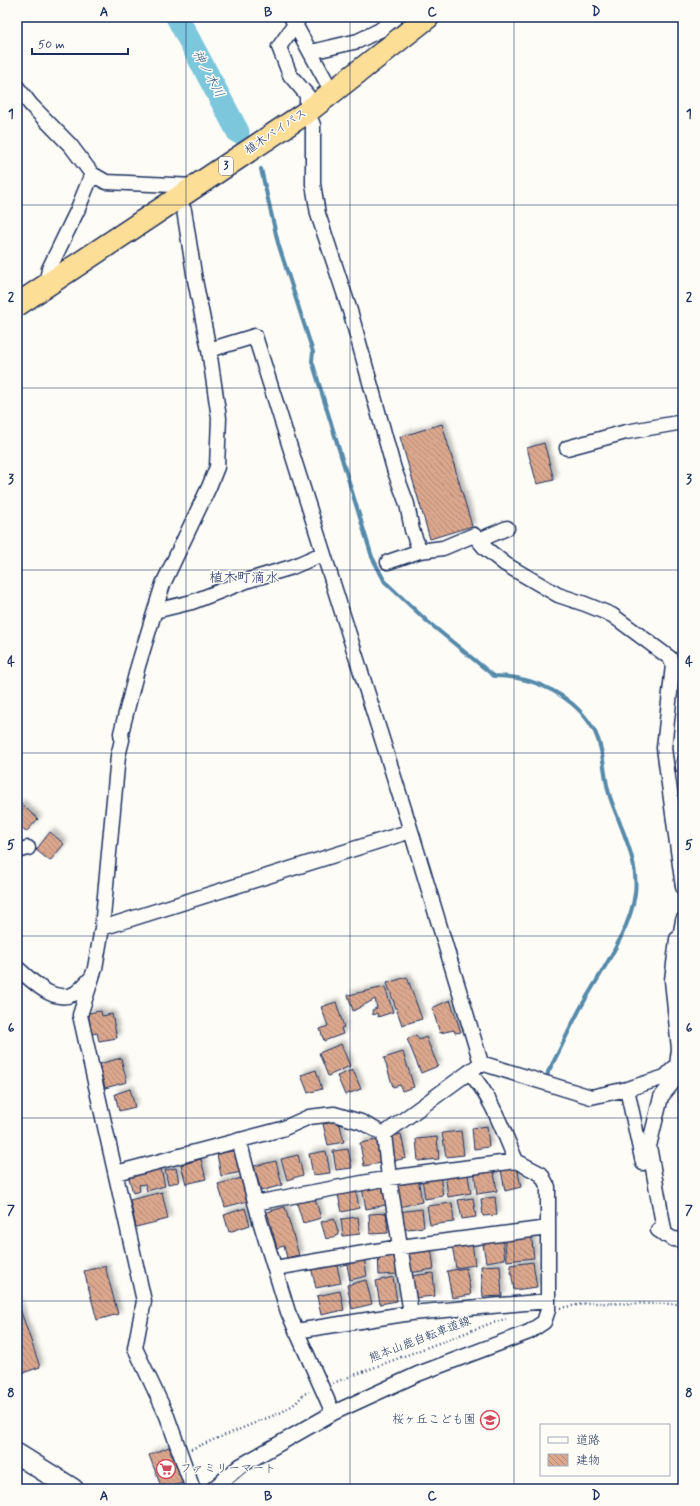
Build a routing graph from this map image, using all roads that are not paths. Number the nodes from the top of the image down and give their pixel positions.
1 (396, 17) edge
2 (428, 17) edge
3 (295, 19) edge
4 (311, 52) junction
5 (17, 87) edge
6 (332, 92) junction
7 (307, 112) junction
8 (92, 174) junction
9 (195, 186) junction
10 (176, 199) junction
11 (46, 285) junction
12 (17, 305) edge
13 (209, 350) junction
14 (683, 422) edge
15 (567, 448) dead end
16 (507, 528) dead end
17 (479, 540) junction
18 (420, 551) junction
19 (322, 554) junction
20 (388, 562) dead end
21 (155, 611) junction
22 (678, 668) edge
23 (683, 764) edge
24 (683, 767) edge
25 (410, 831) junction
26 (683, 887) edge
27 (683, 920) edge
28 (102, 928) junction
29 (17, 968) edge
30 (92, 976) junction
31 (481, 1063) junction
32 (683, 1070) edge
33 (469, 1072) junction
34 (627, 1089) junction
35 (384, 1134) junction
36 (239, 1140) junction
37 (516, 1161) junction
38 (116, 1173) junction
39 (389, 1178) junction
40 (255, 1203) junction
41 (548, 1228) junction
42 (665, 1234) junction
43 (683, 1240) edge
44 (400, 1247) junction
45 (275, 1268) junction
46 (548, 1306) junction
47 (411, 1313) junction
48 (296, 1331) junction
49 (333, 1413) junction
50 (17, 1454) edge
51 (73, 1489) edge
52 (193, 1489) edge
53 (213, 1489) edge

1 - 4 street
2 - 6 highway, 植木バイパス / 3
3 - 4 street
3 - 7 street
4 - 6 street
5 - 8 street
6 - 7 highway, 植木バイパス / 3
7 - 9 highway, 植木バイパス / 3
7 - 18 street
8 - 9 street
8 - 11 street
9 - 10 highway, 植木バイパス / 3
10 - 11 highway, 植木バイパス / 3
10 - 13 street
11 - 12 highway, 植木バイパス / 3
13 - 19 street
13 - 21 street
14 - 15 street
16 - 17 street
17 - 18 street
17 - 22 street
18 - 20 street
19 - 21 street
19 - 25 street
21 - 28 street
22 - 26 street
23 - 24 street
25 - 28 street
25 - 31 street
27 - 34 street
28 - 30 street
29 - 30 street
30 - 38 street
31 - 33 street
31 - 34 street
32 - 42 street
33 - 35 street
33 - 37 street
34 - 42 street
35 - 36 street
35 - 39 street
36 - 38 street
36 - 40 street
37 - 39 street
37 - 41 street
38 - 52 street
39 - 40 street
39 - 44 street
40 - 45 street
41 - 44 street
41 - 46 street
42 - 43 street
44 - 45 street
44 - 47 street
45 - 48 street
46 - 47 street
46 - 49 street
47 - 48 street
48 - 49 street
49 - 53 street
50 - 51 main road

